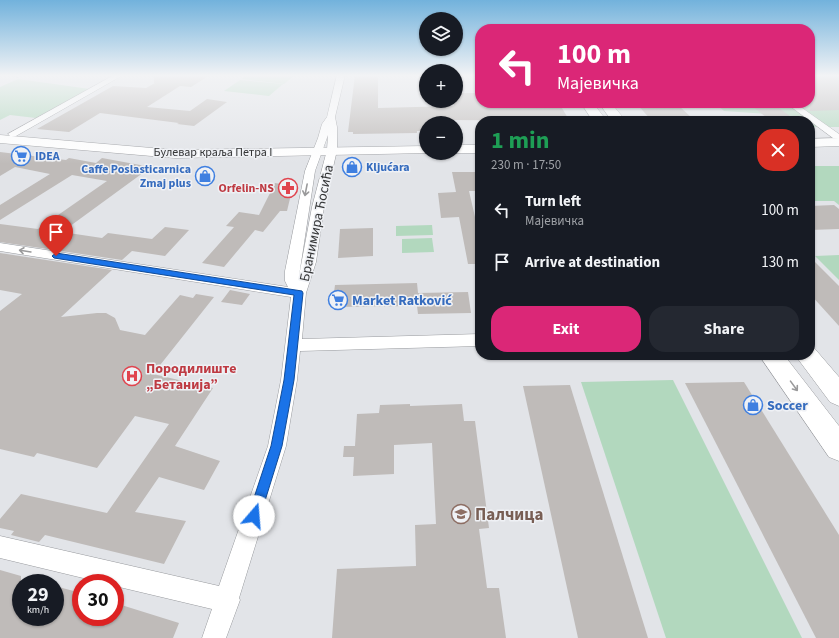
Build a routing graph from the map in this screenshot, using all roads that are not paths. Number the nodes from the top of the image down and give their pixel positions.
1 (66, 105) edge
2 (334, 105) edge
3 (609, 108) edge
4 (797, 108) edge
5 (615, 116) edge
6 (808, 116) edge
7 (815, 121) edge
8 (0, 134) edge
9 (13, 134) junction
10 (815, 136) edge
11 (838, 138) edge
12 (0, 139) edge
13 (419, 142) edge
14 (463, 142) edge
15 (475, 142) edge
16 (815, 142) edge
17 (325, 148) junction
18 (463, 149) edge
19 (475, 149) edge
20 (419, 150) edge
21 (0, 247) edge
22 (298, 293) junction
23 (475, 340) edge
24 (293, 345) junction
25 (775, 360) edge
26 (811, 360) edge
27 (839, 395) edge
28 (839, 448) edge
29 (0, 547) edge
30 (228, 600) junction
31 (214, 638) edge

1 - 9 street
2 - 17 street, Бранимира Ћосића
3 - 5 main road
4 - 6 street
7 - 11 street
8 - 9 street, Булевар краља Петра I
9 - 17 street, Булевар краља Петра I
10 - 11 street
11 - 16 street
12 - 17 street, Булевар краља Петра I
13 - 17 street, Булевар краља Петра I
14 - 15 street
17 - 20 street, Булевар краља Петра I
17 - 22 street, Бранимира Ћосића
18 - 19 street
22 -> 21 street
22 - 24 street, Бранимира Ћосића
23 - 24 street
24 - 30 street, Бранимира Ћосића
25 -> 28 main road
26 - 27 main road
29 - 30 street
30 - 31 street, Бранимира Ћосића

